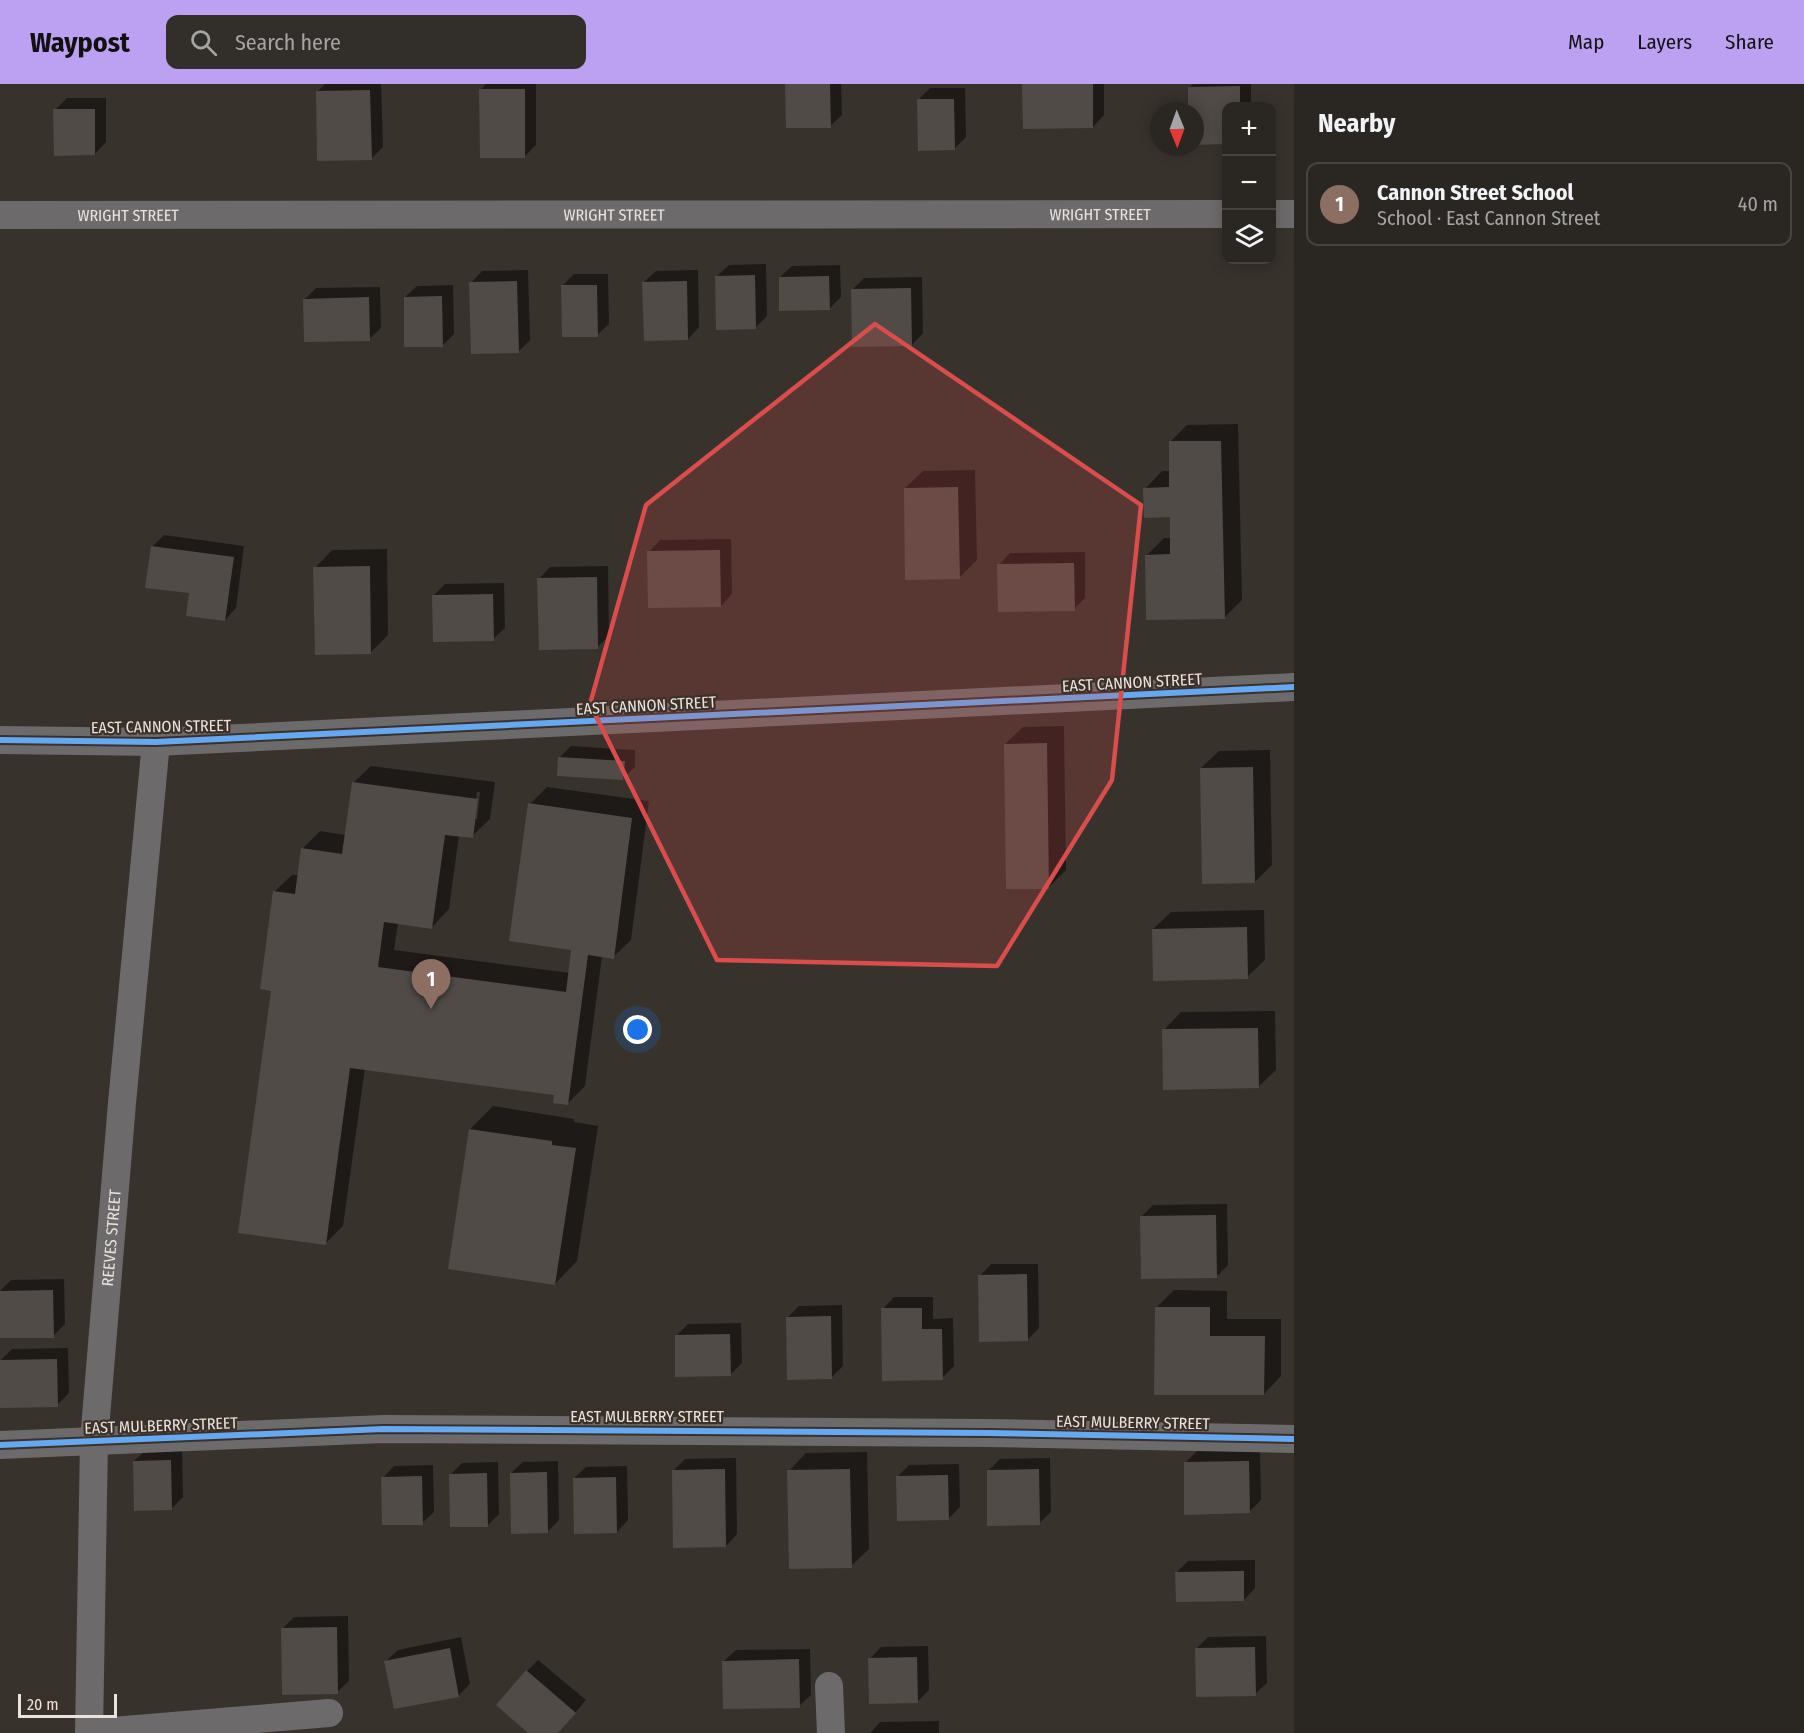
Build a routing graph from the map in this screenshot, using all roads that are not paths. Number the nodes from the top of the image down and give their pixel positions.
1 (1222, 214) edge
2 (1276, 214) edge
3 (1294, 214) edge
4 (0, 215) edge
5 (1294, 687) edge
6 (0, 740) edge
7 (156, 742) junction
8 (1294, 1439) edge
9 (94, 1441) junction
10 (0, 1445) edge
11 (829, 1686) dead end
12 (329, 1713) dead end
13 (89, 1733) edge
14 (831, 1733) edge

1 - 4 street, WRIGHT STREET
2 - 3 street
5 - 7 street, EAST CANNON STREET
6 - 7 street, EAST CANNON STREET
7 - 9 street, REEVES STREET
8 - 9 street, EAST MULBERRY STREET
9 - 10 street, EAST MULBERRY STREET
9 - 13 street, REEVES STREET
11 - 14 street
12 - 13 street

